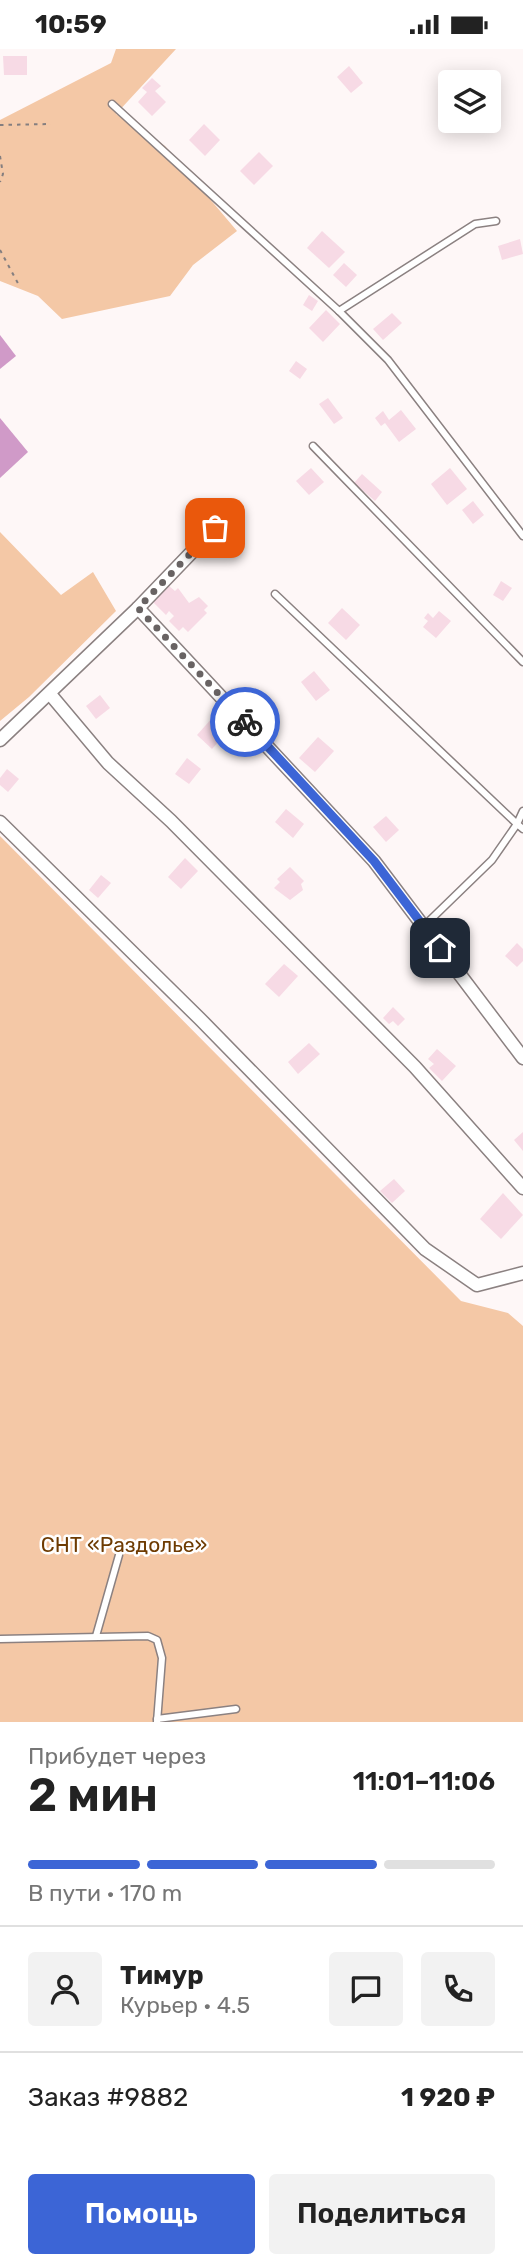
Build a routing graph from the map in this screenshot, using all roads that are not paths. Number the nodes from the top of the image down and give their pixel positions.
1 (113, 104) dead end
2 (496, 221) dead end
3 (339, 311) junction
4 (313, 446) dead end
5 (215, 528) dead end
6 (523, 537) edge
7 (275, 594) dead end
8 (138, 608) junction
9 (523, 662) edge
10 (50, 694) junction
11 (0, 740) edge
12 (523, 811) edge
13 (0, 822) edge
14 (520, 827) edge
15 (424, 926) junction
16 (523, 1058) edge
17 (523, 1188) edge
18 (523, 1273) edge
19 (119, 1555) dead end
20 (96, 1636) junction
21 (0, 1639) edge
22 (236, 1709) dead end
23 (157, 1721) edge

1 - 3 lane
2 - 3 lane
3 - 6 lane
4 - 9 lane
5 - 8 street
7 - 14 lane
8 - 10 street
8 - 15 street
10 - 11 street
10 - 17 street
12 - 14 lane
13 - 18 street
14 - 15 lane
15 - 16 street
19 - 20 lane
20 - 21 lane
20 - 23 lane
22 - 23 lane

